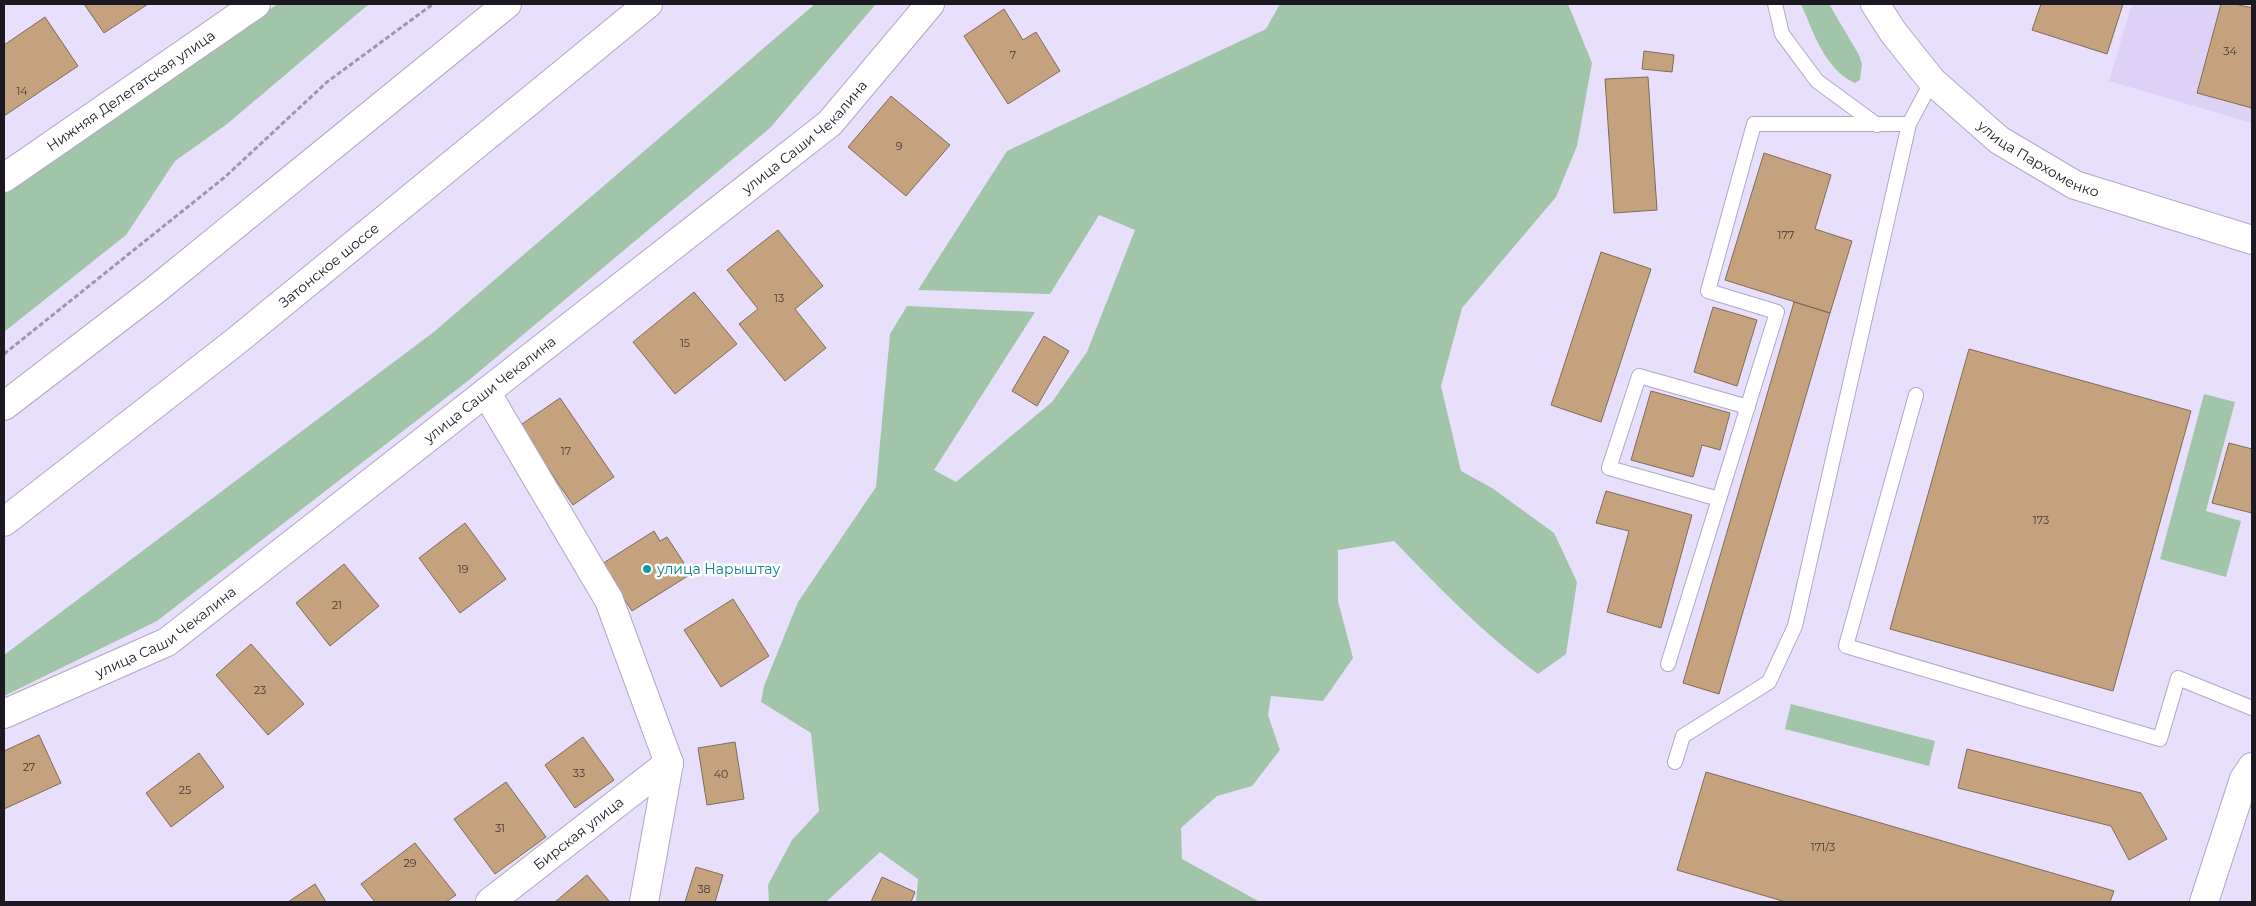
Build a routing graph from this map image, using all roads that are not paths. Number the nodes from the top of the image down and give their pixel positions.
1 (256, 4) edge
2 (507, 4) edge
3 (648, 4) edge
4 (930, 4) edge
5 (1775, 4) edge
6 (1875, 4) edge
7 (1932, 81) junction
8 (1909, 124) junction
9 (1877, 125) junction
10 (4, 178) edge
11 (2252, 240) edge
12 (486, 392) junction
13 (1916, 395) dead end
14 (4, 406) edge
15 (1748, 407) junction
16 (1719, 499) junction
17 (4, 522) edge
18 (1668, 664) dead end
19 (2252, 708) edge
20 (4, 714) edge
21 (1674, 762) dead end
22 (669, 764) junction
23 (2252, 767) edge
24 (490, 902) edge
25 (644, 902) edge
26 (2204, 902) edge

1 - 10 street, Нижняя Делегатская улица
2 - 14 street
3 - 17 street, Затонское шоссе
4 - 12 street, улица Саши Чекалина
5 - 9 lane
6 - 7 street, улица Пархоменко
7 - 8 lane
7 - 11 street, улица Пархоменко
8 - 9 lane
8 - 21 lane
9 - 15 lane
12 - 20 street, улица Саши Чекалина
12 - 22 street
13 - 19 lane
15 - 16 lane
15 - 16 lane
16 - 18 lane
22 - 24 street, Бирская улица
22 - 25 street
23 - 26 street

